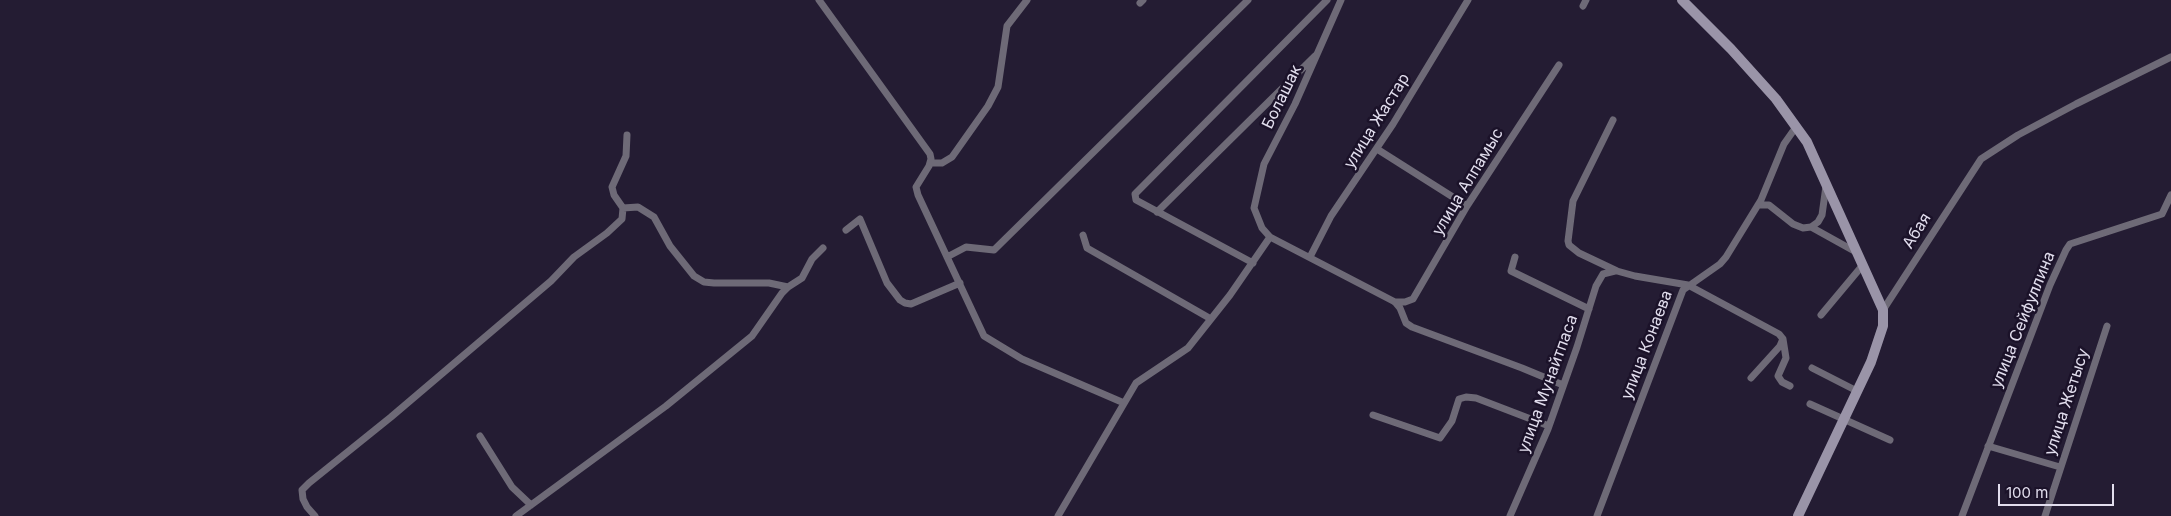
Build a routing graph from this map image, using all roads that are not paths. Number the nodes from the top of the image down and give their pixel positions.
1 (819, 0) edge
2 (1026, 0) edge
3 (1248, 0) edge
4 (1327, 0) edge
5 (1340, 0) edge
6 (1468, 0) edge
7 (1682, 0) edge
8 (1318, 53) junction
9 (2171, 58) edge
10 (1559, 65) dead end
11 (1613, 120) dead end
12 (1796, 127) junction
13 (627, 136) dead end
14 (1377, 149) junction
15 (930, 163) junction
16 (1827, 184) junction
17 (2171, 195) edge
18 (1758, 205) junction
19 (1467, 206) junction
20 (623, 208) junction
21 (1157, 212) junction
22 (1811, 227) junction
23 (846, 230) dead end
24 (1083, 235) dead end
25 (1270, 237) junction
26 (823, 248) dead end
27 (1856, 252) junction
28 (947, 257) junction
29 (1310, 257) junction
30 (1515, 257) dead end
31 (1253, 263) junction
32 (1862, 266) junction
33 (1617, 271) junction
34 (960, 283) junction
35 (1688, 285) junction
36 (788, 287) junction
37 (1395, 302) junction
38 (1589, 309) junction
39 (1882, 310) junction
40 (1821, 315) dead end
41 (1210, 319) junction
42 (2107, 326) dead end
43 (1783, 339) junction
44 (1812, 368) dead end
45 (1751, 378) dead end
46 (1563, 385) junction
47 (1790, 386) dead end
48 (1857, 391) junction
49 (1124, 403) junction
50 (1810, 404) dead end
51 (1373, 415) dead end
52 (1844, 419) junction
53 (1549, 426) junction
54 (480, 436) dead end
55 (1890, 440) dead end
56 (1988, 446) junction
57 (2060, 467) junction
58 (531, 506) junction
59 (315, 516) edge
60 (516, 516) edge
61 (1058, 516) edge
62 (1510, 516) edge
63 (1597, 516) edge
64 (1798, 516) edge
65 (1962, 516) edge
66 (2045, 516) edge

1 - 15 street
2 - 15 street
3 - 28 street
4 - 21 street
5 - 8 street, Болашак
6 - 14 street, улица Жастар
7 - 12 street
8 - 21 street
8 - 25 street, Болашак
9 - 39 street, Абая
10 - 19 street, улица Алпамыс
11 - 33 street
12 - 16 street
12 - 18 street, улица Конаева
13 - 20 street
14 - 19 street
14 - 29 street, улица Жастар
15 - 28 street
16 - 22 street
16 - 27 street
17 - 56 street, улица Сейфуллина
18 - 22 street
18 - 35 street, улица Конаева
19 - 37 street, улица Алпамыс
20 - 36 street
20 - 59 street
21 - 31 street
22 - 27 street
23 - 34 street
24 - 41 street
25 - 29 street
25 - 31 street
26 - 36 street
27 - 32 street
28 - 34 street
29 - 37 street
30 - 38 street
31 - 41 street
32 - 39 street
32 - 40 street
33 - 35 street
33 - 38 street, улица Мунайтпаса
34 - 49 street
35 - 43 street
35 - 63 street, улица Конаева
36 - 58 street
37 - 46 street
38 - 46 street, улица Мунайтпаса
39 - 48 street
41 - 49 street
42 - 57 street, улица Жетысу
43 - 45 street
43 - 47 street
44 - 48 street
46 - 53 street, улица Мунайтпаса
48 - 52 street
49 - 61 street
50 - 52 street
51 - 53 street
52 - 55 street
52 - 64 street
53 - 62 street, улица Мунайтпаса
54 - 58 street
56 - 57 street
56 - 65 street, улица Сейфуллина
57 - 66 street, улица Жетысу
58 - 60 street

